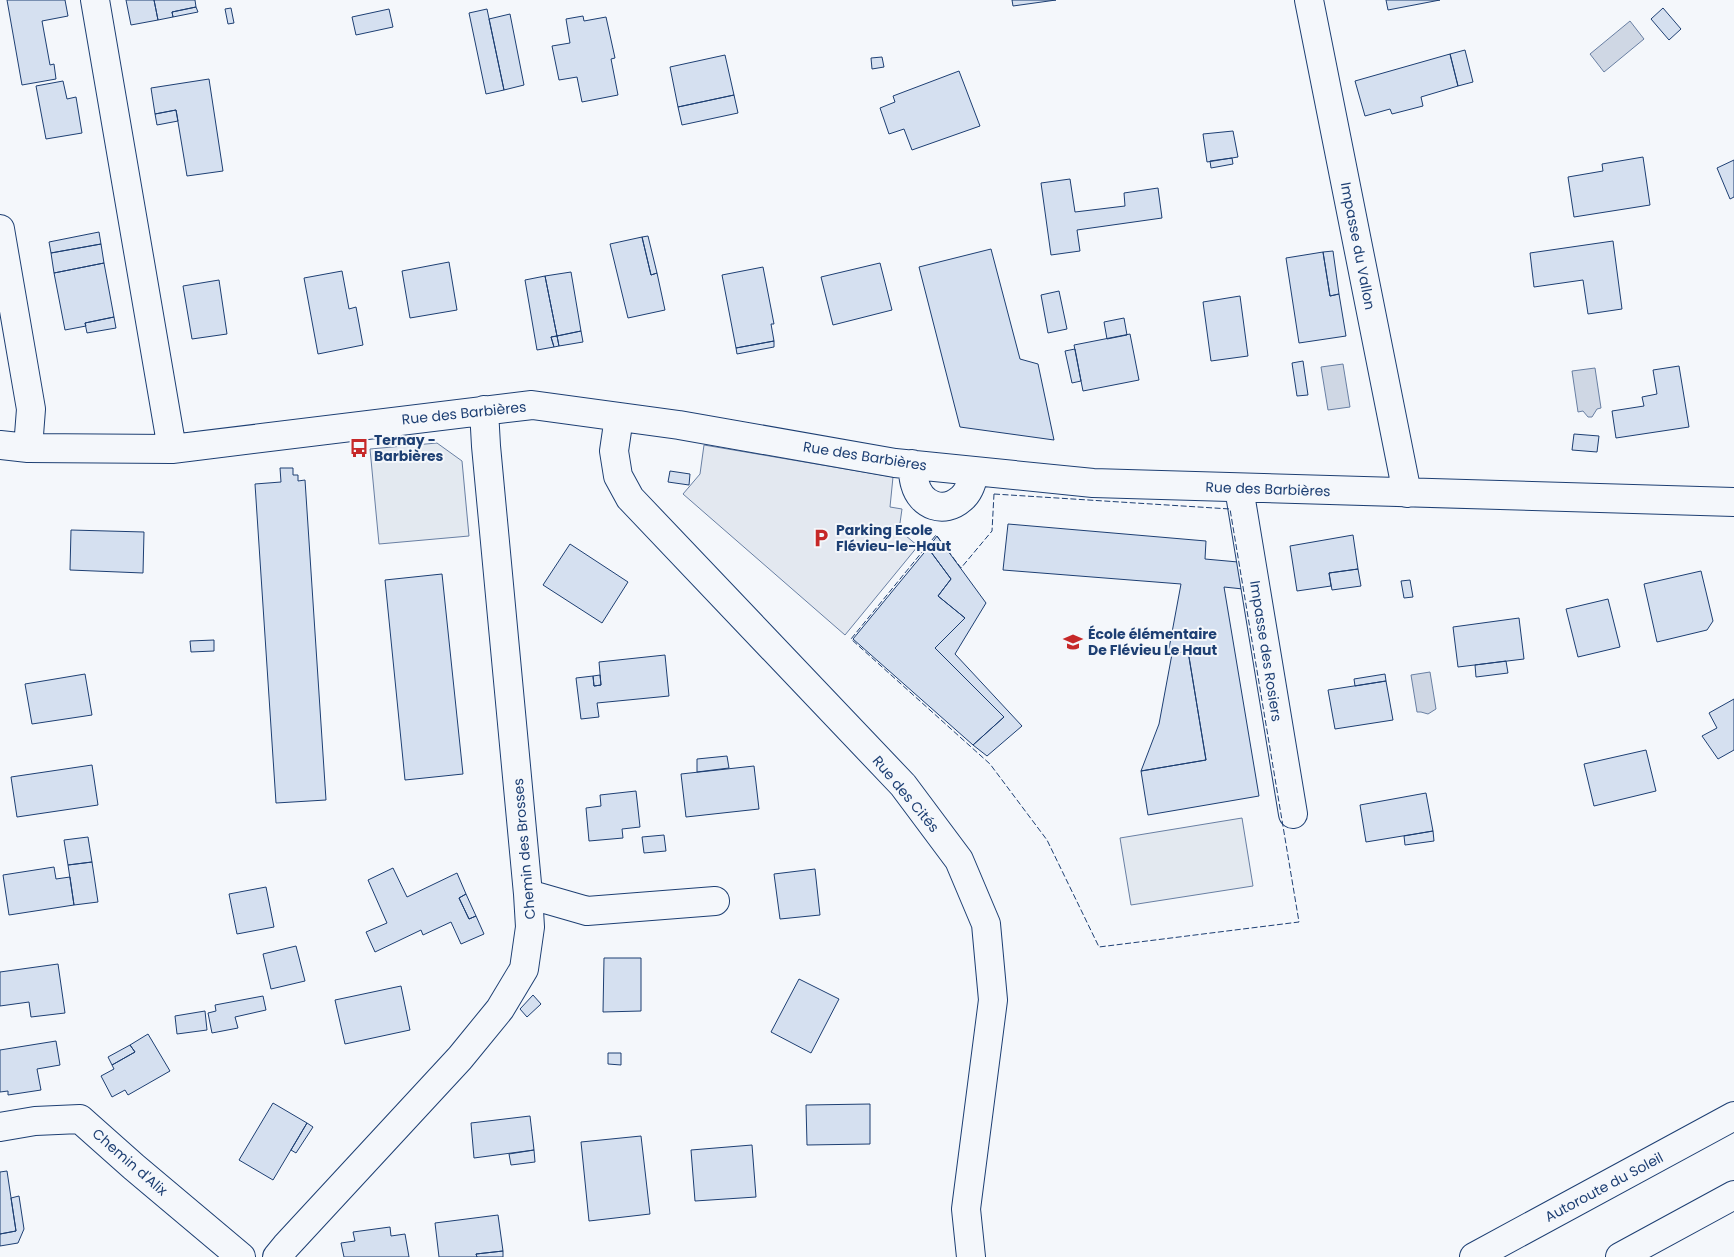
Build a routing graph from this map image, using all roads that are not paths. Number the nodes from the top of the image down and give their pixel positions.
1 (95, 0) edge
2 (1309, 0) edge
3 (0, 229) edge
4 (484, 410) junction
5 (620, 417) junction
6 (0, 445) edge
7 (28, 448) junction
8 (172, 449) junction
9 (912, 464) junction
10 (975, 471) junction
11 (1239, 488) junction
12 (1407, 492) junction
13 (1734, 502) edge
14 (1293, 814) dead end
15 (528, 894) junction
16 (715, 901) dead end
17 (1734, 1116) edge
18 (0, 1127) edge
19 (1734, 1195) edge
20 (241, 1257) edge
21 (277, 1257) edge
22 (971, 1257) edge
23 (1474, 1257) edge
24 (1620, 1257) edge

1 - 8 main road
2 - 12 main road, Impasse du Vallon
3 - 7 main road
4 - 5 main road, Rue des Barbières
4 - 8 main road, Rue des Barbières
4 - 15 main road, Chemin des Brosses
5 - 9 main road, Rue des Barbières
5 - 22 main road, Rue des Cités
6 - 7 main road, Rue des Barbières
7 - 8 main road, Rue des Barbières
9 - 10 main road, Rue des Barbières
9 - 10 main road
10 - 11 main road, Rue des Barbières
11 - 12 main road, Rue des Barbières
11 - 14 main road, Impasse des Rosiers
12 - 13 main road, Rue des Barbières
15 - 16 main road
15 - 21 main road, Chemin des Brosses
17 - 23 main road, Autoroute du Soleil
18 - 20 main road, Chemin d'Alix
19 - 24 main road

